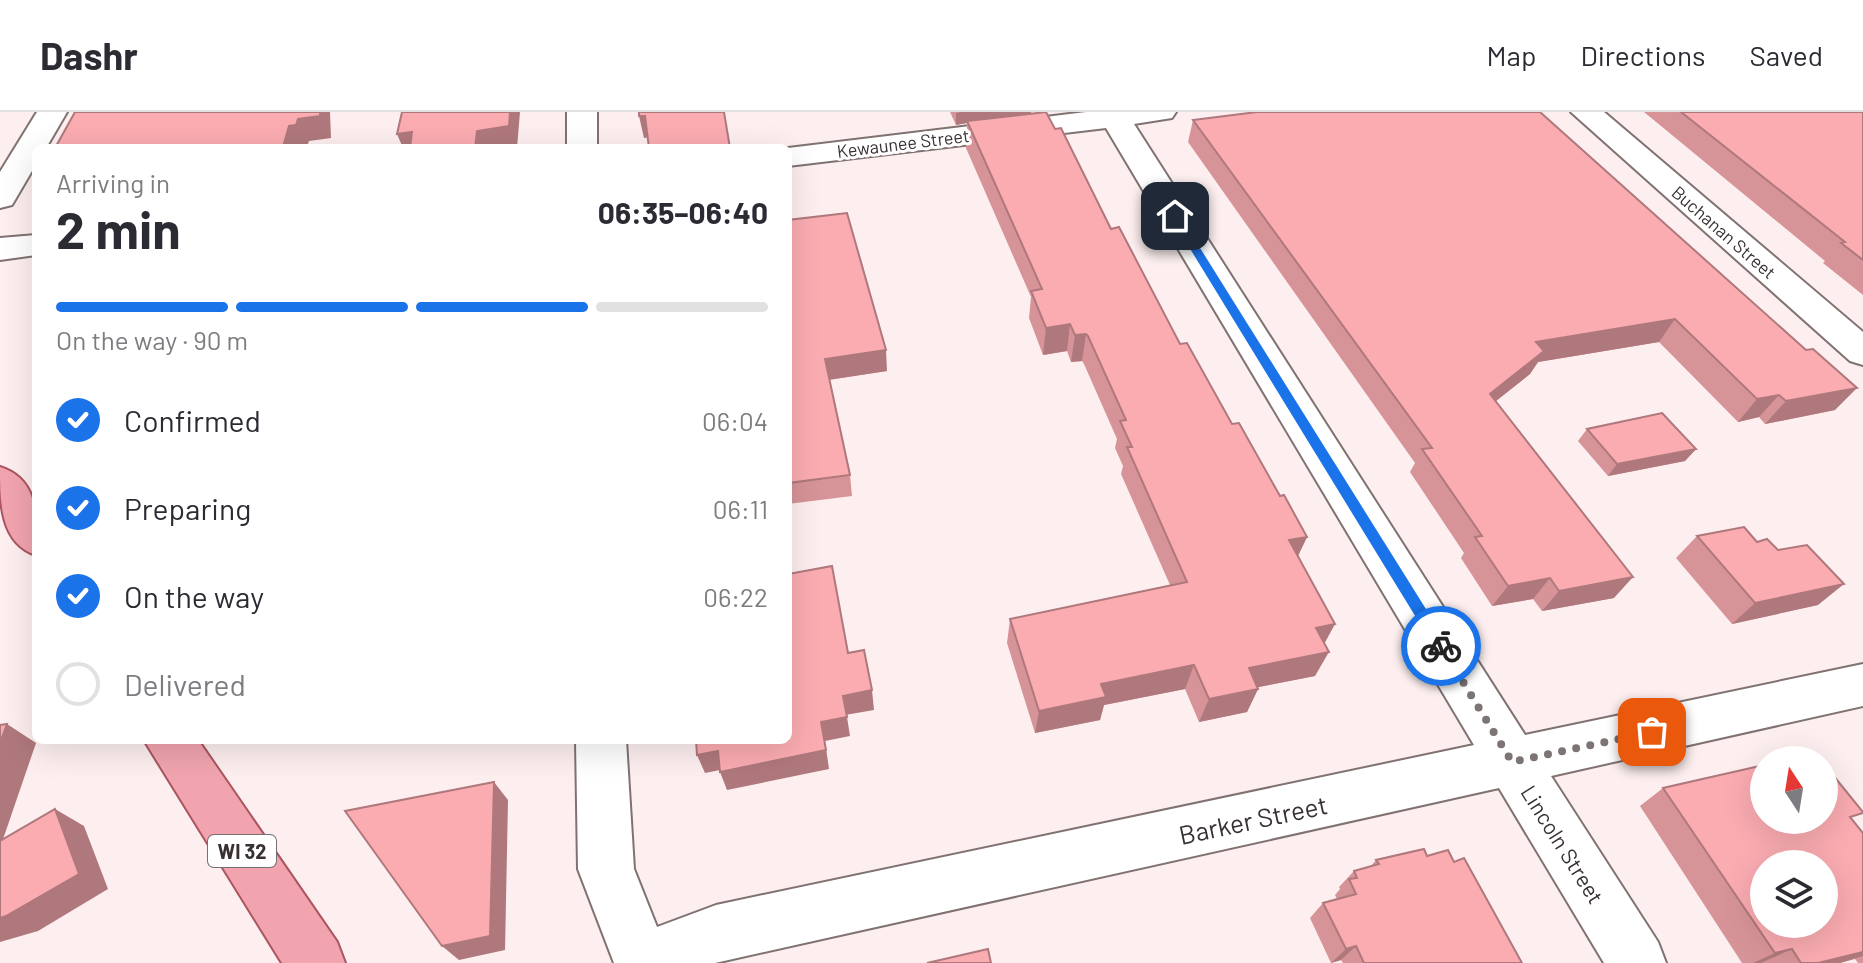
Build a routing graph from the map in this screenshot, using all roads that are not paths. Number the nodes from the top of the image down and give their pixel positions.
1 (52, 112) edge
2 (582, 112) edge
3 (1161, 112) edge
4 (1586, 112) edge
5 (1113, 115) edge
6 (33, 144) edge
7 (582, 144) edge
8 (32, 145) edge
9 (792, 156) edge
10 (0, 198) edge
11 (32, 245) edge
12 (0, 249) edge
13 (1863, 352) edge
14 (0, 483) edge
15 (32, 532) edge
16 (1863, 685) edge
17 (172, 744) edge
18 (601, 744) edge
19 (1512, 762) junction
20 (316, 963) edge
21 (645, 963) edge
22 (1637, 963) edge

1 - 6 street
2 - 7 street
3 - 5 street, Kewaunee Street
4 - 13 street, Buchanan Street
5 - 9 street, Kewaunee Street
5 - 19 street, Lincoln Street
8 - 10 street
11 - 12 street
14 - 15 main road
16 - 19 street, Barker Street
17 - 20 main road, WI 32
18 - 21 street
19 - 21 street, Barker Street
19 - 22 street, Lincoln Street

